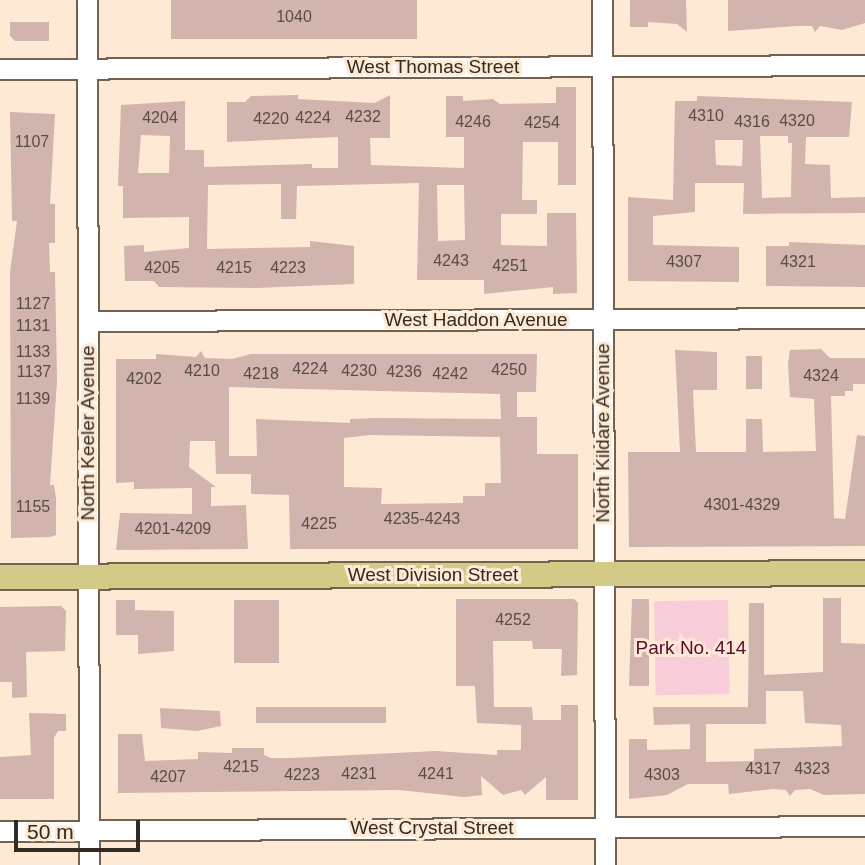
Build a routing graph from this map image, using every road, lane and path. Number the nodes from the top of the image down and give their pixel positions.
1 (87, 0) edge
2 (602, 0) edge
3 (865, 65) edge
4 (602, 66) junction
5 (87, 68) junction
6 (0, 69) edge
7 (865, 318) edge
8 (603, 319) junction
9 (88, 321) junction
10 (865, 573) edge
11 (604, 574) junction
12 (0, 577) edge
13 (88, 577) junction
14 (865, 826) edge
15 (605, 827) junction
16 (0, 831) edge
17 (89, 831) junction
18 (89, 865) edge
19 (605, 865) edge

1 - 5 street, North Keeler Avenue
2 - 4 street, North Kildare Avenue
3 - 4 street, West Thomas Street
4 - 5 street, West Thomas Street
4 - 8 street, North Kildare Avenue
5 - 6 street, West Thomas Street
5 - 9 street, North Keeler Avenue
7 - 8 street, West Haddon Avenue
8 - 9 street, West Haddon Avenue
8 - 11 street, North Kildare Avenue
9 - 13 street, North Keeler Avenue
10 - 11 main road, West Division Street
11 - 13 main road, West Division Street
11 - 15 street, North Kildare Avenue
12 - 13 main road, West Division Street
13 - 17 street, North Keeler Avenue
14 - 15 street, West Crystal Street
15 - 17 street, West Crystal Street
15 - 19 street, North Kildare Avenue
16 - 17 street, West Crystal Street
17 - 18 street, North Keeler Avenue

